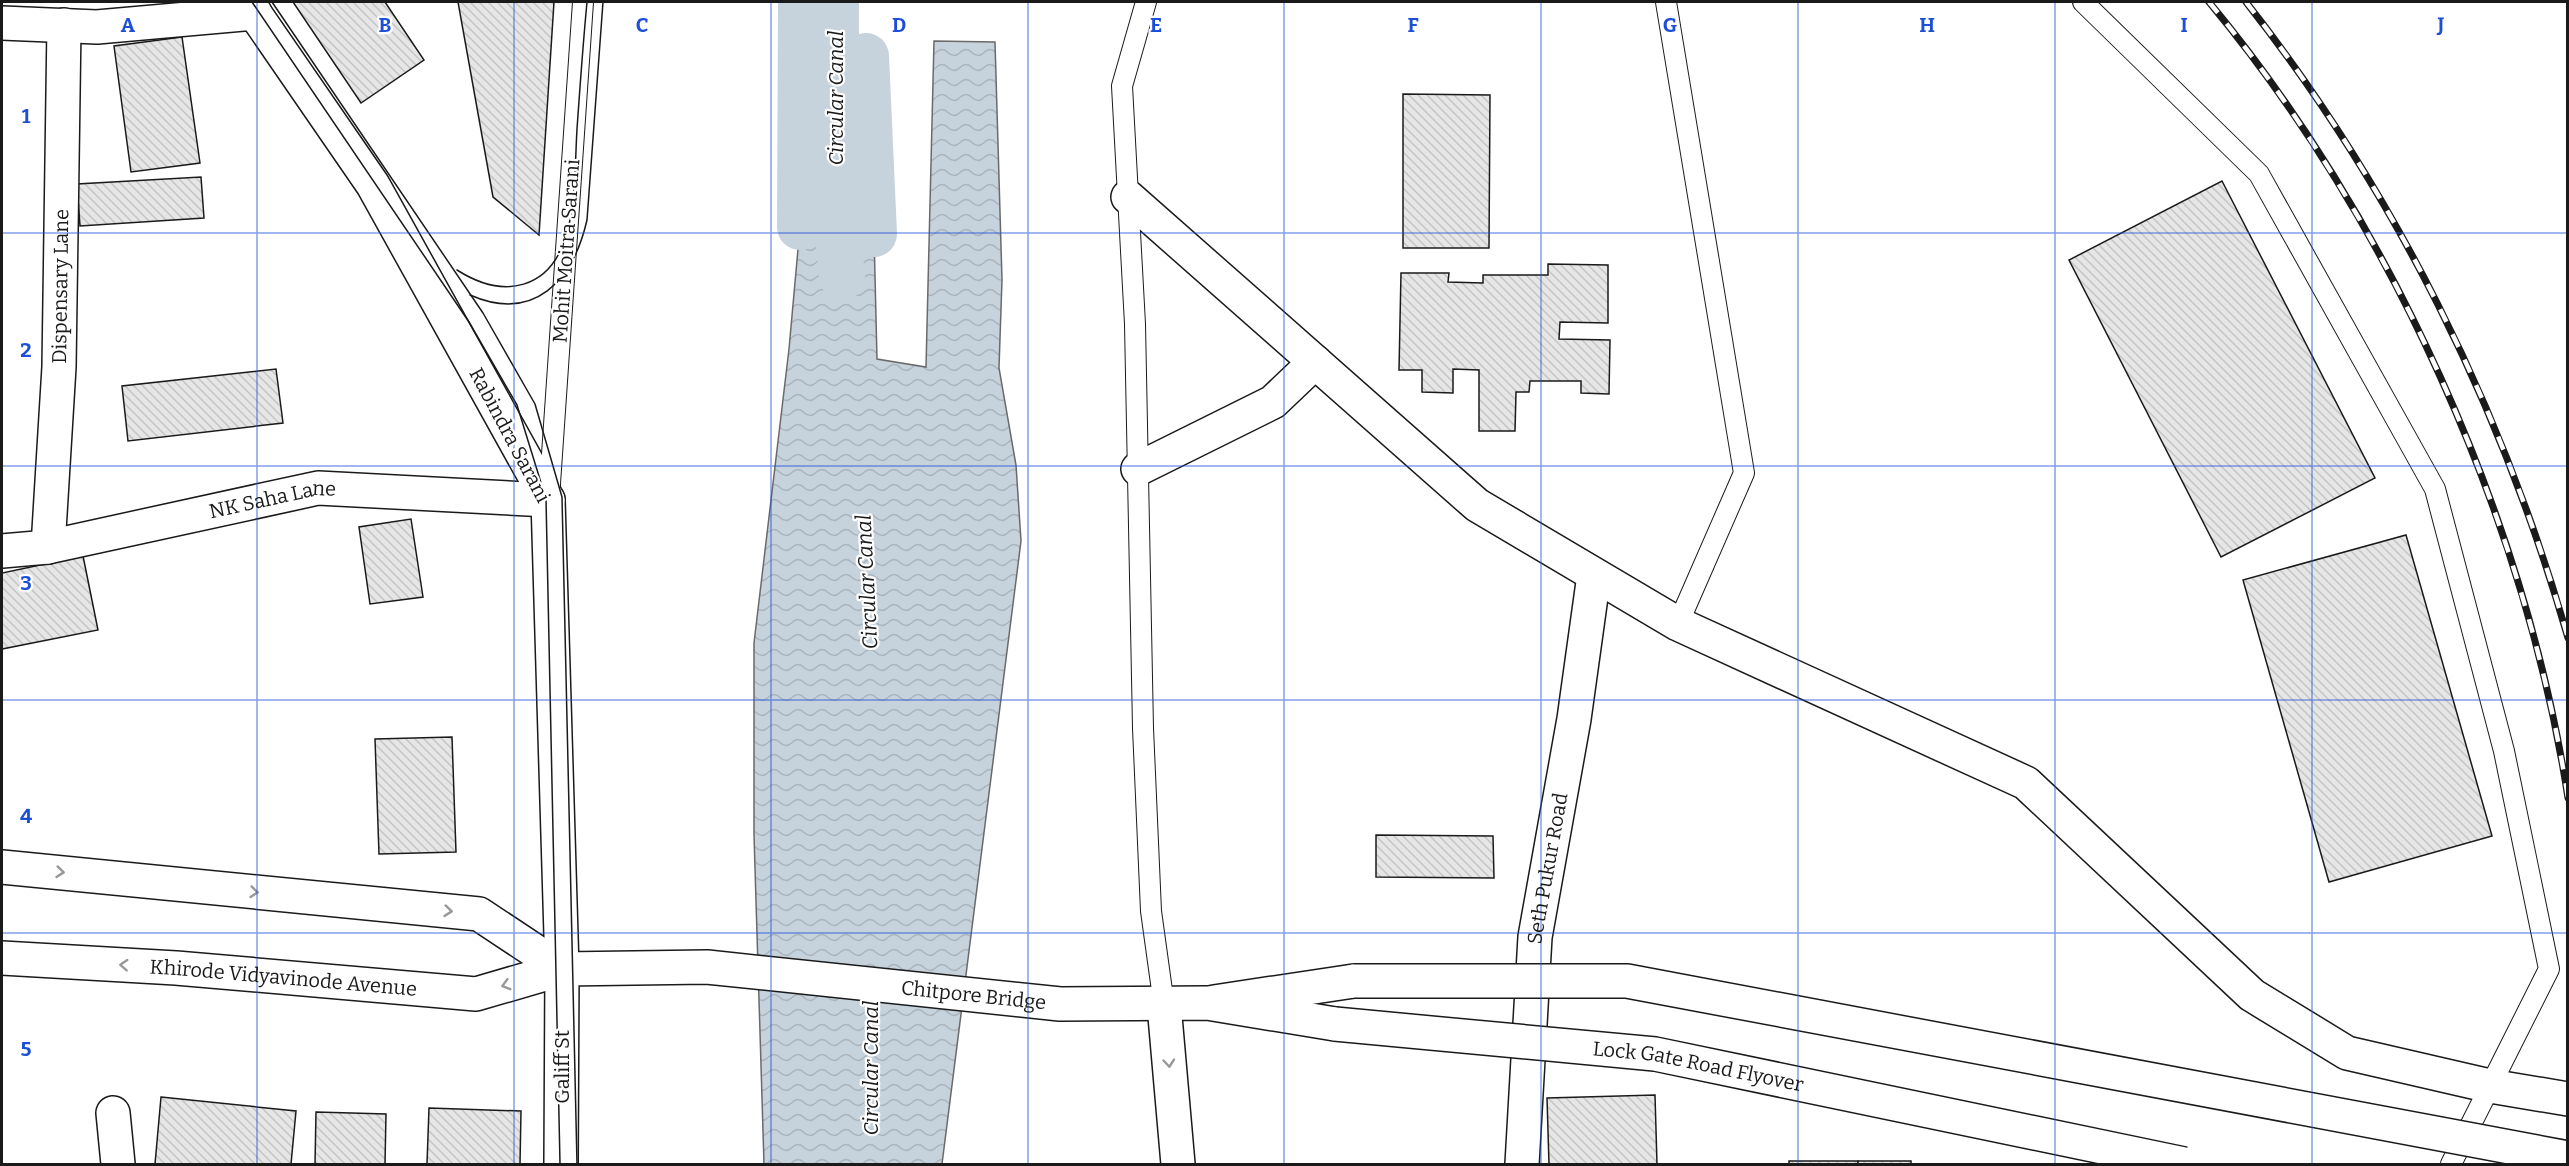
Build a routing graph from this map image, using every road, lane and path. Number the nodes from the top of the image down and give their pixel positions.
1 (584, 2) edge
2 (1146, 2) edge
3 (1666, 2) edge
4 (2083, 2) edge
5 (251, 7) edge
6 (2, 23) edge
7 (64, 25) junction
8 (1128, 197) junction
9 (1315, 362) junction
10 (1138, 469) junction
11 (548, 500) junction
12 (48, 547) junction
13 (2, 551) edge
14 (1594, 575) junction
15 (1678, 624) junction
16 (2, 867) edge
17 (2, 958) edge
18 (707, 967) joint
19 (562, 969) junction
20 (1207, 1003) junction
21 (1164, 1005) junction
22 (2490, 1086) junction
23 (2568, 1100) edge
24 (113, 1113) dead end
25 (2568, 1158) edge
26 (118, 1164) edge
27 (561, 1164) edge
28 (1178, 1164) edge
29 (1522, 1164) edge
30 (2184, 1164) edge
31 (2451, 1164) edge

1 - 11 lane, Mohit Moitra Sarani
2 - 8 lane
3 - 15 lane
4 - 22 lane
5 - 7 street
5 - 11 street, Rabindra Sarani
6 - 7 street
7 - 12 street, Dispensary Lane
8 - 9 street
8 - 10 lane
9 - 10 street
9 - 14 street
10 - 21 lane
11 - 12 street, NK Saha Lane
11 - 19 street, Rabindra Sarani
12 - 13 street, NK Saha Lane
14 - 15 street
14 - 29 street, Seth Pukur Road
15 - 22 street
16 -> 19 street
19 -> 17 street, Khirode Vidyavinode Avenue
18 - 19 street, Khirode Vidyavinode Avenue
18 - 21 street, Chitpore Bridge
19 - 27 street, Galiff St
20 - 21 street, Chitpore Bridge
20 - 25 street, bridge
20 - 30 street, Lock Gate Road Flyover, bridge
21 -> 28 street
22 - 23 street
22 - 31 lane
24 - 26 street

